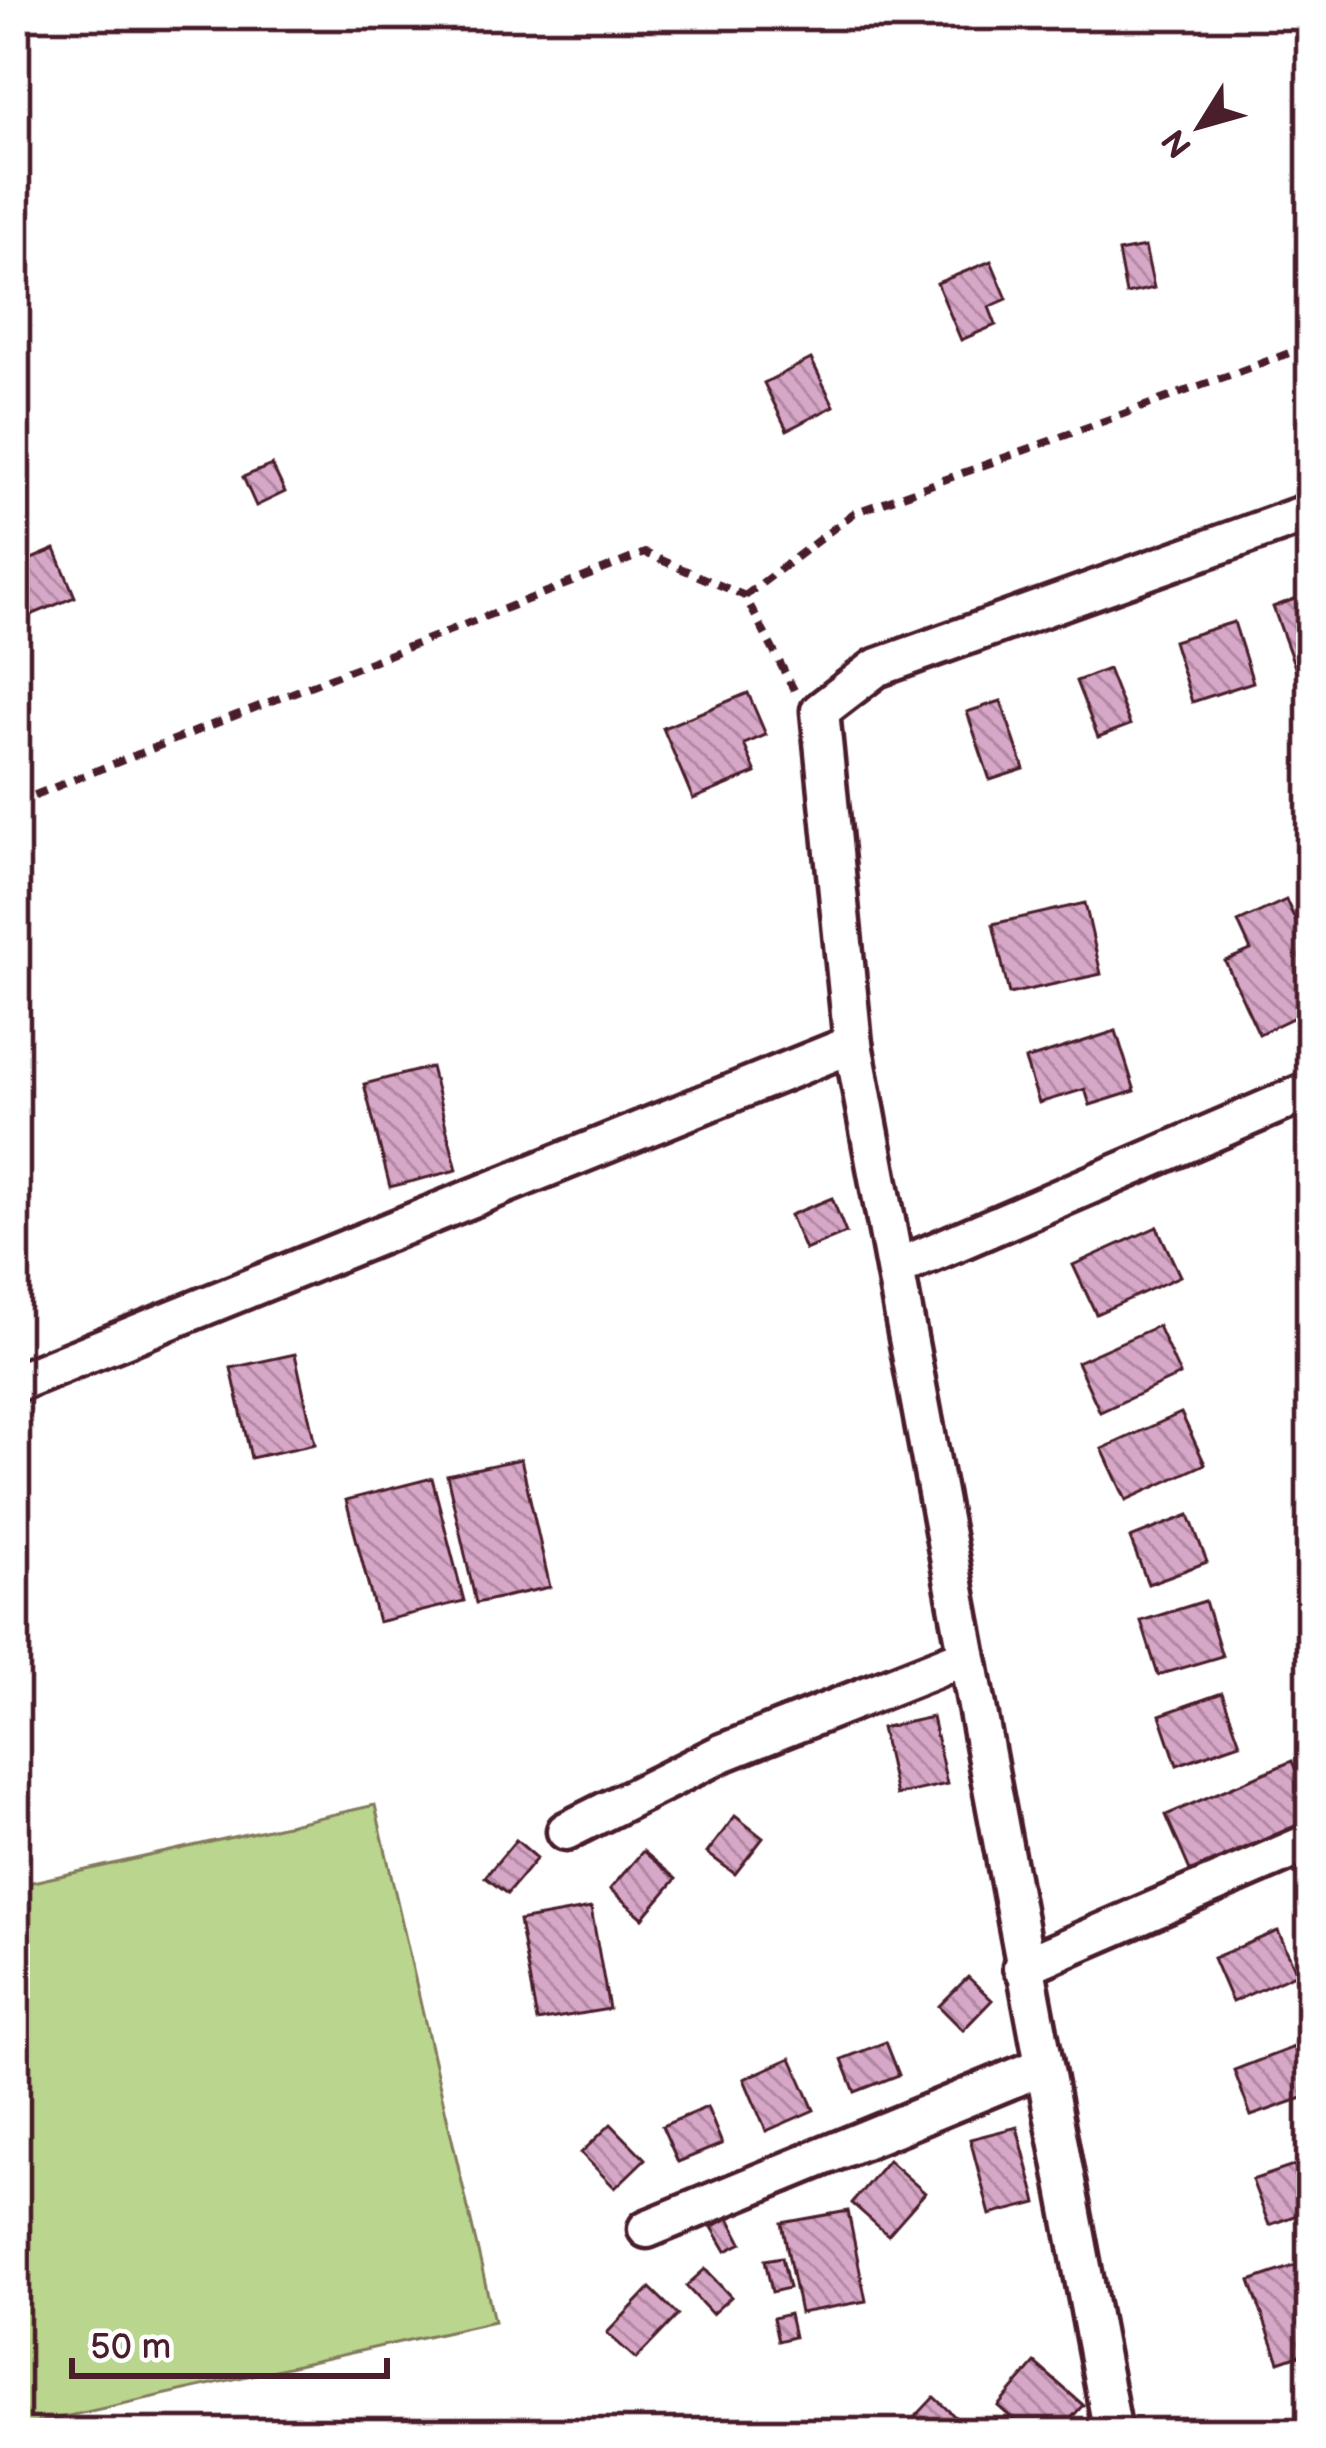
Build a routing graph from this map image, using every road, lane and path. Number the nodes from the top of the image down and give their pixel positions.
1 (1311, 345) edge
2 (1311, 512) edge
3 (745, 596) junction
4 (795, 692) dead end
5 (15, 803) edge
6 (853, 1045) junction
7 (1311, 1090) edge
8 (897, 1268) junction
9 (15, 1383) edge
10 (967, 1656) junction
11 (566, 1831) dead end
12 (1311, 1842) edge
13 (1022, 1966) junction
14 (1041, 2066) junction
15 (647, 2229) dead end
16 (1113, 2433) edge

1 - 3 path
2 - 6 street
3 - 4 path
3 - 5 path
6 - 8 street
6 - 9 street
7 - 8 street
8 - 10 street
10 - 11 street
10 - 13 street
12 - 13 street
13 - 14 street
14 - 15 street
14 - 16 street

